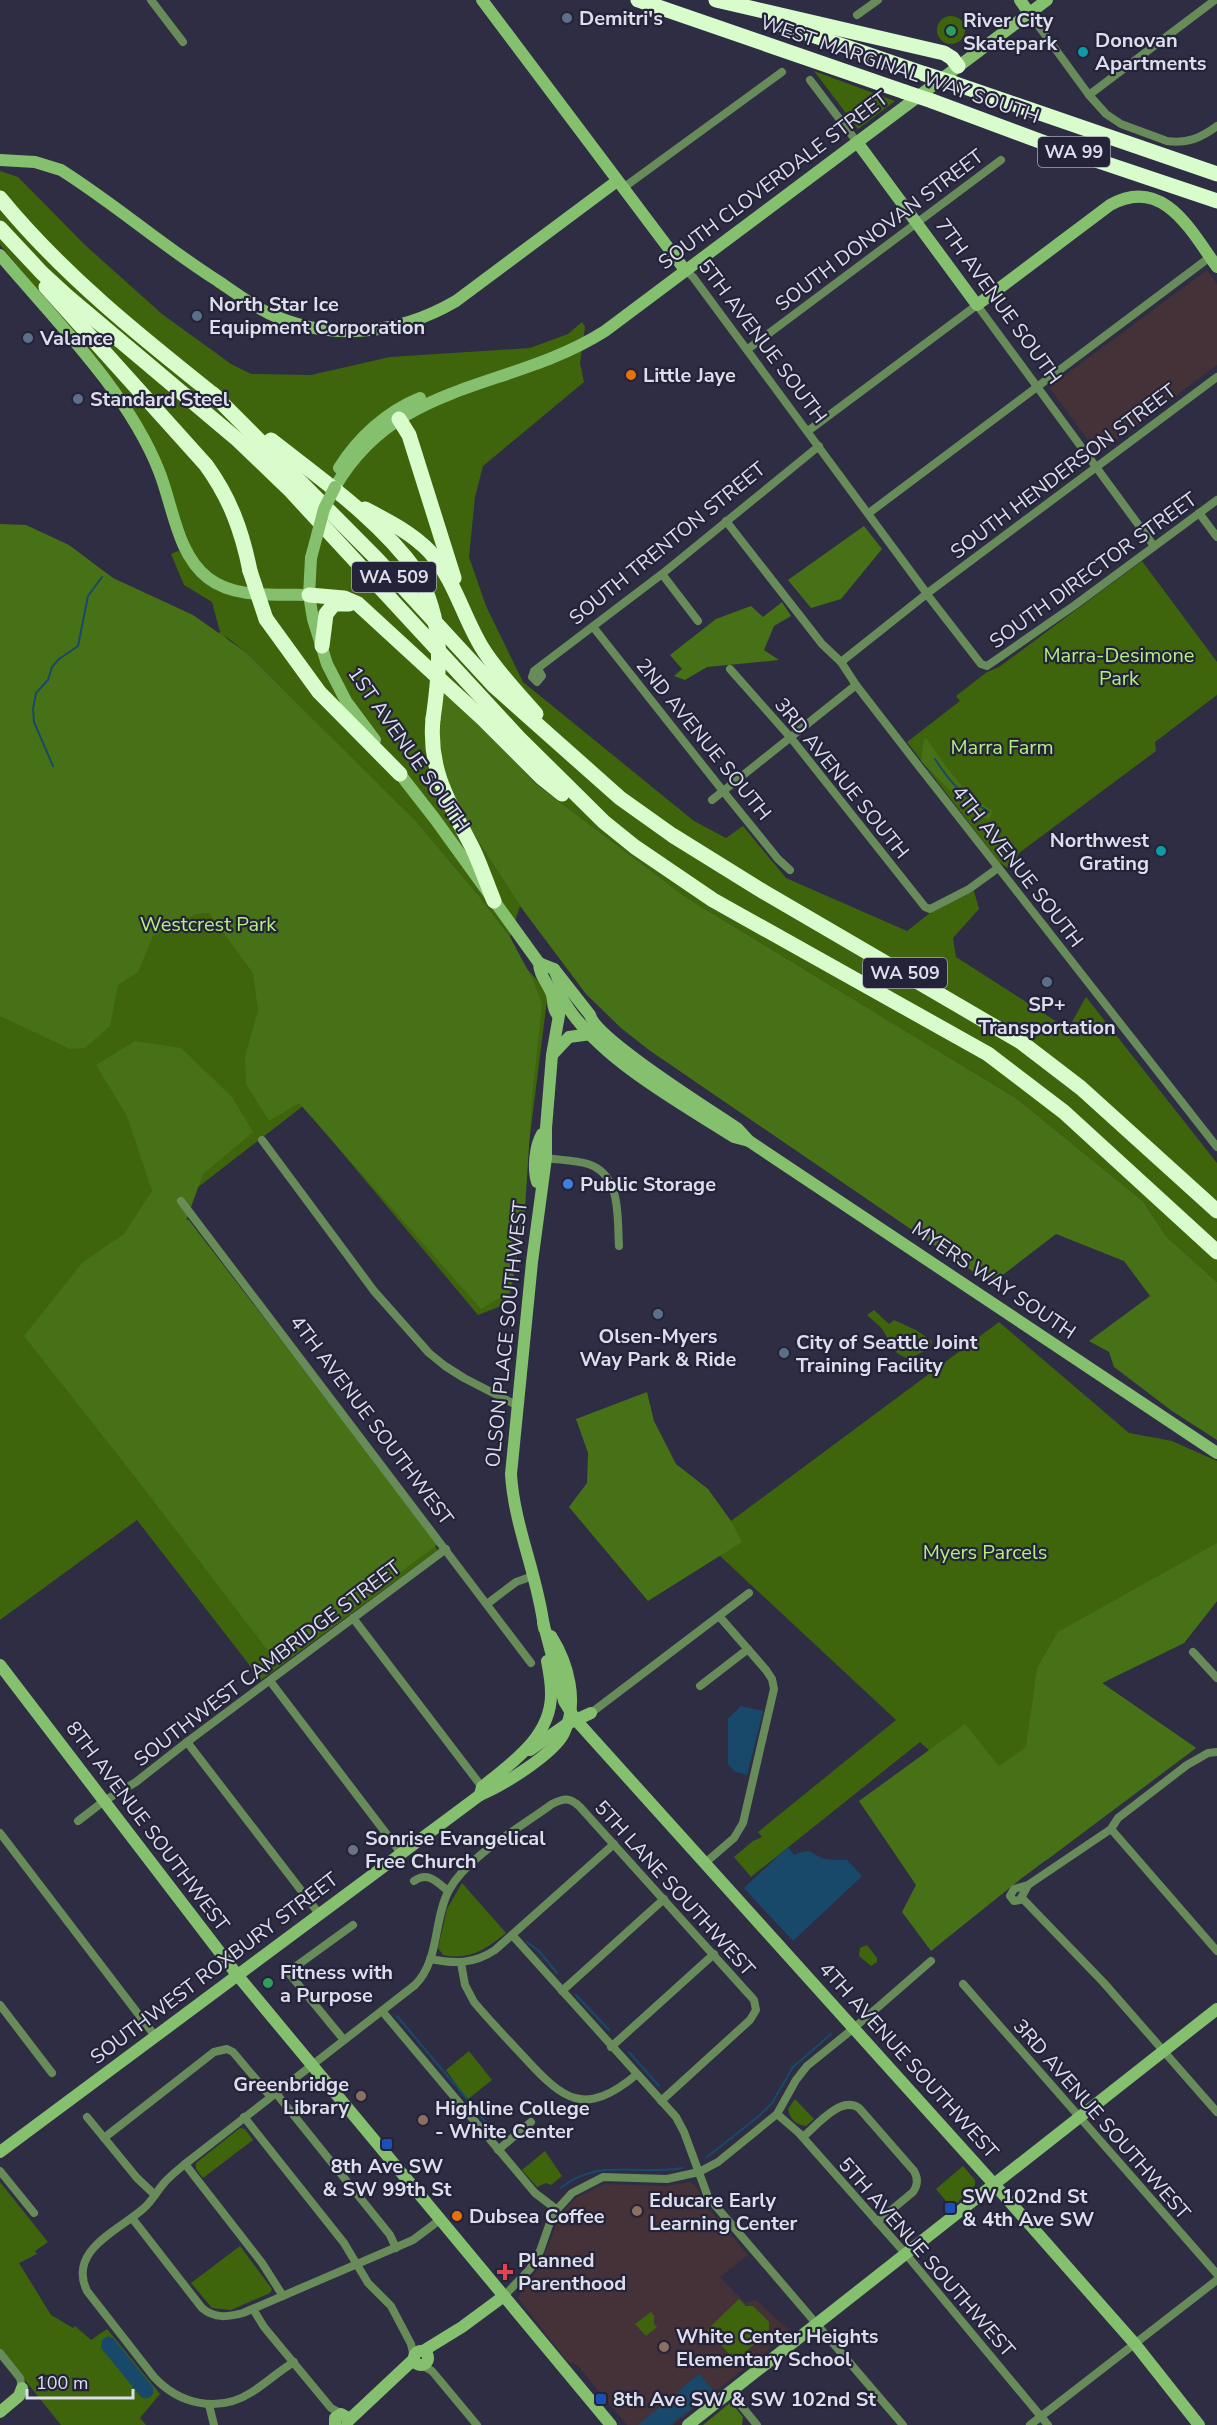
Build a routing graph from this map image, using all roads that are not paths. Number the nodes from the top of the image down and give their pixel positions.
1 (151, 0) edge
2 (482, 0) edge
3 (638, 0) edge
4 (711, 0) edge
5 (716, 0) edge
6 (878, 0) edge
7 (1020, 0) edge
8 (1047, 0) edge
9 (1215, 0) edge
10 (1029, 13) junction
11 (857, 15) dead end
12 (183, 42) dead end
13 (958, 66) junction
14 (782, 72) dead end
15 (810, 80) dead end
16 (1089, 95) junction
17 (1217, 126) edge
18 (857, 142) junction
19 (0, 160) edge
20 (1001, 160) dead end
21 (1217, 174) edge
22 (620, 185) junction
23 (0, 198) edge
24 (1217, 201) edge
25 (918, 223) junction
26 (0, 229) edge
27 (0, 255) edge
28 (1213, 262) edge
29 (685, 270) junction
30 (977, 305) junction
31 (748, 349) junction
32 (513, 372) junction
33 (1217, 377) edge
34 (1037, 386) junction
35 (213, 394) junction
36 (399, 419) junction
37 (808, 431) junction
38 (819, 446) junction
39 (1097, 468) junction
40 (340, 487) junction
41 (1217, 500) edge
42 (869, 513) junction
43 (1199, 513) junction
44 (726, 521) junction
45 (1217, 537) edge
46 (1154, 546) junction
47 (662, 574) junction
48 (927, 594) junction
49 (309, 595) junction
50 (358, 604) junction
51 (467, 618) junction
52 (698, 621) dead end
53 (594, 628) junction
54 (322, 646) junction
55 (841, 662) junction
56 (987, 666) joint
57 (538, 669) dead end
58 (730, 669) dead end
59 (856, 685) junction
60 (791, 738) junction
61 (576, 759) junction
62 (400, 774) junction
63 (723, 791) junction
64 (712, 800) dead end
65 (604, 822) junction
66 (998, 868) junction
67 (790, 870) dead end
68 (494, 901) junction
69 (545, 968) junction
70 (561, 1005) junction
71 (591, 1020) junction
72 (591, 1034) junction
73 (552, 1055) junction
74 (546, 1128) junction
75 (262, 1140) dead end
76 (749, 1141) junction
77 (1217, 1147) edge
78 (546, 1158) junction
79 (540, 1191) junction
80 (181, 1200) dead end
81 (1217, 1211) edge
82 (619, 1246) dead end
83 (1217, 1252) edge
84 (518, 1406) junction
85 (1217, 1453) edge
86 (446, 1550) junction
87 (533, 1576) junction
88 (749, 1593) dead end
89 (487, 1604) junction
90 (719, 1617) junction
91 (353, 1618) junction
92 (543, 1622) junction
93 (748, 1649) junction
94 (1193, 1652) dead end
95 (531, 1663) dead end
96 (0, 1665) edge
97 (1217, 1678) edge
98 (270, 1681) junction
99 (700, 1686) dead end
100 (545, 1721) joint
101 (577, 1721) junction
102 (187, 1742) junction
103 (1217, 1752) edge
104 (524, 1754) junction
105 (481, 1791) junction
106 (104, 1801) junction
107 (78, 1821) dead end
108 (1111, 1828) junction
109 (0, 1833) edge
110 (614, 1844) junction
111 (401, 1854) junction
112 (705, 1863) junction
113 (414, 1881) dead end
114 (448, 1891) junction
115 (664, 1899) junction
116 (320, 1915) junction
117 (353, 1924) dead end
118 (513, 1936) junction
119 (1217, 1951) edge
120 (714, 1954) junction
121 (430, 1959) junction
122 (930, 1961) dead end
123 (461, 1963) junction
124 (238, 1976) junction
125 (963, 1984) dead end
126 (562, 1991) junction
127 (0, 2005) edge
128 (1217, 2009) edge
129 (382, 2011) junction
130 (854, 2028) junction
131 (155, 2036) junction
132 (344, 2040) junction
133 (611, 2047) junction
134 (1162, 2051) junction
135 (312, 2064) junction
136 (52, 2073) dead end
137 (636, 2075) junction
138 (273, 2094) junction
139 (661, 2101) junction
140 (1217, 2112) edge
141 (777, 2114) junction
142 (244, 2116) junction
143 (87, 2117) dead end
144 (1078, 2117) junction
145 (531, 2121) dead end
146 (802, 2137) junction
147 (104, 2138) junction
148 (498, 2150) junction
149 (0, 2152) edge
150 (185, 2164) junction
151 (0, 2171) edge
152 (699, 2172) junction
153 (994, 2184) junction
154 (155, 2194) junction
155 (556, 2209) junction
156 (34, 2213) dead end
157 (132, 2218) junction
158 (441, 2219) junction
159 (877, 2222) junction
160 (396, 2248) junction
161 (905, 2253) junction
162 (357, 2265) junction
163 (1217, 2274) edge
164 (1217, 2280) edge
165 (283, 2296) junction
166 (504, 2296) junction
167 (253, 2309) junction
168 (816, 2324) junction
169 (1135, 2344) junction
170 (0, 2353) edge
171 (421, 2358) junction
172 (294, 2361) junction
173 (22, 2388) joint
174 (730, 2392) junction
175 (209, 2405) junction
176 (0, 2412) edge
177 (1041, 2416) junction
178 (340, 2420) edge
179 (214, 2425) edge
180 (477, 2425) edge
181 (611, 2425) edge
182 (688, 2425) edge
183 (757, 2425) edge
184 (903, 2425) edge
185 (1030, 2425) edge
186 (1048, 2425) edge
187 (1199, 2425) edge

1 - 12 street
2 - 22 street, 5TH AVENUE SOUTH
3 - 24 highway, WEST MARGINAL WAY SOUTH / WA 99, bridge
4 - 21 highway, WEST MARGINAL WAY SOUTH / WA 99, bridge
5 - 13 highway
6 - 11 street
7 - 10 street
8 - 10 street, SOUTH CLOVERDALE STREET
9 - 16 street
10 - 13 street, SOUTH CLOVERDALE STREET
10 - 16 street
13 - 18 street, SOUTH CLOVERDALE STREET
14 - 22 street
15 - 18 street, 7TH AVENUE SOUTH
16 - 17 street
18 - 25 street, 7TH AVENUE SOUTH
18 - 29 street, SOUTH CLOVERDALE STREET
19 - 22 street
20 - 25 street, SOUTH DONOVAN STREET
22 - 29 street, 5TH AVENUE SOUTH
23 - 35 highway, WA 509
25 - 30 street, 7TH AVENUE SOUTH
25 - 31 street, SOUTH DONOVAN STREET
26 - 62 highway, bridge
26 - 65 highway, WA 509
27 - 49 street
28 - 30 street
28 - 34 street
29 - 31 street, 5TH AVENUE SOUTH
29 - 32 street, SOUTH CLOVERDALE STREET
30 - 34 street, 7TH AVENUE SOUTH
30 - 37 street
31 - 37 street, 5TH AVENUE SOUTH
32 - 36 street, SOUTH CLOVERDALE STREET
32 - 40 street, SOUTH CLOVERDALE STREET
33 - 39 street, SOUTH HENDERSON STREET
34 - 39 street, 7TH AVENUE SOUTH
34 - 42 street
35 - 40 highway
35 - 61 highway, WA 509
36 - 40 street, SOUTH CLOVERDALE STREET
36 - 51 highway
37 - 38 street, 5TH AVENUE SOUTH
38 - 42 street, 5TH AVENUE SOUTH
38 - 44 street, SOUTH TRENTON STREET
39 - 46 street, 7TH AVENUE SOUTH
39 - 48 street, SOUTH HENDERSON STREET
40 - 49 street, SOUTH CLOVERDALE STREET, bridge
40 - 51 highway
40 - 68 highway, bridge
41 - 43 street, SOUTH DIRECTOR STREET
42 - 48 street, 5TH AVENUE SOUTH
43 - 45 street
43 - 46 street, SOUTH DIRECTOR STREET
44 - 47 street, SOUTH TRENTON STREET
44 - 55 street, 4TH AVENUE SOUTH
46 - 56 street, SOUTH DIRECTOR STREET
47 - 52 street
47 - 53 street, SOUTH TRENTON STREET
48 - 55 street, SOUTH HENDERSON STREET
48 - 56 street, 5TH AVENUE SOUTH
49 - 50 highway
49 - 54 street, 1ST AVENUE SOUTH
50 - 54 highway
50 - 65 highway
51 - 61 highway
53 - 57 street, SOUTH TRENTON STREET
53 - 63 street, 2ND AVENUE SOUTH
54 - 62 street, 1ST AVENUE SOUTH
55 - 59 street, 4TH AVENUE SOUTH
58 - 60 street, 3RD AVENUE SOUTH
59 - 60 street
59 - 66 street, 4TH AVENUE SOUTH
60 - 63 street
60 - 66 street, 3RD AVENUE SOUTH
61 - 81 highway, WA 509
62 - 68 street, 1ST AVENUE SOUTH
63 - 64 street
63 - 67 street, 2ND AVENUE SOUTH
65 - 83 highway, WA 509
66 - 77 street, 4TH AVENUE SOUTH
68 - 69 street, 1ST AVENUE SOUTH
69 - 70 street, MYERS WAY SOUTH
69 - 70 street, OLSON PLACE SOUTHWEST
69 - 71 street, MYERS WAY SOUTH
70 - 71 street
70 - 72 street, MYERS WAY SOUTH
70 - 73 street, OLSON PLACE SOUTHWEST
71 - 76 street, MYERS WAY SOUTH
72 - 73 street
72 - 76 street, MYERS WAY SOUTH
73 - 74 street, OLSON PLACE SOUTHWEST
74 - 78 street, OLSON PLACE SOUTHWEST
74 - 79 street, OLSON PLACE SOUTHWEST
75 - 84 street
76 - 85 street, MYERS WAY SOUTH
78 - 79 street, OLSON PLACE SOUTHWEST
78 - 82 street
79 - 84 street, OLSON PLACE SOUTHWEST
80 - 86 street, 4TH AVENUE SOUTHWEST
84 - 87 street, OLSON PLACE SOUTHWEST
86 - 89 street, 4TH AVENUE SOUTHWEST
86 - 91 street, SOUTHWEST CAMBRIDGE STREET
87 - 89 street
87 - 92 street, OLSON PLACE SOUTHWEST
88 - 90 street, SOUTHWEST ROXBURY STREET
89 - 95 street, 4TH AVENUE SOUTHWEST
90 - 93 street
90 - 101 street, SOUTHWEST ROXBURY STREET
91 - 98 street, SOUTHWEST CAMBRIDGE STREET
91 - 105 street
92 - 100 street, OLSON PLACE SOUTHWEST
92 - 101 street
92 - 101 street, OLSON PLACE SOUTHWEST
93 - 99 street
93 - 112 street
94 - 97 street
96 - 106 street, 8TH AVENUE SOUTHWEST
98 - 102 street, SOUTHWEST CAMBRIDGE STREET
98 - 111 street
100 - 104 street, SOUTHWEST ROXBURY STREET
101 - 104 street
101 - 105 street, SOUTHWEST ROXBURY STREET
101 - 112 street, 4TH AVENUE SOUTHWEST
102 - 106 street, SOUTHWEST CAMBRIDGE STREET
102 - 116 street
103 - 108 street
104 - 105 street, SOUTHWEST ROXBURY STREET
105 - 111 street, SOUTHWEST ROXBURY STREET
106 - 107 street, SOUTHWEST CAMBRIDGE STREET
106 - 124 street, 8TH AVENUE SOUTHWEST
108 - 119 street
108 - 134 street
109 - 131 street
110 - 114 street, 5TH LANE SOUTHWEST
110 - 115 street, 5TH LANE SOUTHWEST
110 - 118 street
111 - 116 street, SOUTHWEST ROXBURY STREET
112 - 130 street, 4TH AVENUE SOUTHWEST
113 - 114 street
114 - 121 street
115 - 120 street, 5TH LANE SOUTHWEST
115 - 126 street
116 - 124 street, SOUTHWEST ROXBURY STREET
117 - 132 street
118 - 123 street
118 - 126 street
120 - 133 street
120 - 139 street, 5TH LANE SOUTHWEST
121 - 123 street
121 - 129 street
122 - 130 street
123 - 137 street
124 - 131 street, SOUTHWEST ROXBURY STREET
124 - 135 street, 8TH AVENUE SOUTHWEST
125 - 144 street, 3RD AVENUE SOUTHWEST
126 - 133 street
127 - 136 street
128 - 134 street
129 - 132 street
129 - 148 street
130 - 141 street
130 - 153 street, 4TH AVENUE SOUTHWEST
131 - 149 street, SOUTHWEST ROXBURY STREET
132 - 135 street
133 - 137 street
134 - 140 street
134 - 144 street
135 - 138 street
135 - 158 street, 8TH AVENUE SOUTHWEST
137 - 139 street
138 - 142 street
138 - 147 street
138 - 160 street
139 - 152 street
141 - 146 street, 5TH AVENUE SOUTHWEST
141 - 152 street
142 - 150 street
142 - 162 street
143 - 147 street
144 - 153 street
144 - 163 street, 3RD AVENUE SOUTHWEST
145 - 148 street
146 - 159 street, 5TH AVENUE SOUTHWEST
146 - 159 street
147 - 154 street
148 - 155 street
150 - 154 street
150 - 165 street
151 - 156 street
152 - 155 street
152 - 168 street
153 - 161 street
153 - 169 street, 4TH AVENUE SOUTHWEST
154 - 157 street
155 - 166 street
157 - 167 street
157 - 175 street
158 - 160 street
158 - 166 street, 8TH AVENUE SOUTHWEST
159 - 161 street, 5TH AVENUE SOUTHWEST
160 - 162 street
161 - 168 street
161 - 177 street, 5TH AVENUE SOUTHWEST
162 - 165 street
162 - 171 street
164 - 169 street
165 - 167 street
166 - 171 street
166 - 181 street, 8TH AVENUE SOUTHWEST
167 - 172 street
168 - 174 street
168 - 184 street
169 - 177 street
169 - 187 street, 4TH AVENUE SOUTHWEST
170 - 173 street
171 - 178 street
171 - 180 street
172 - 175 street
172 - 178 street
173 - 176 street
174 - 182 street
174 - 183 street
175 - 179 street
177 - 185 street
177 - 186 street, 5TH AVENUE SOUTHWEST

